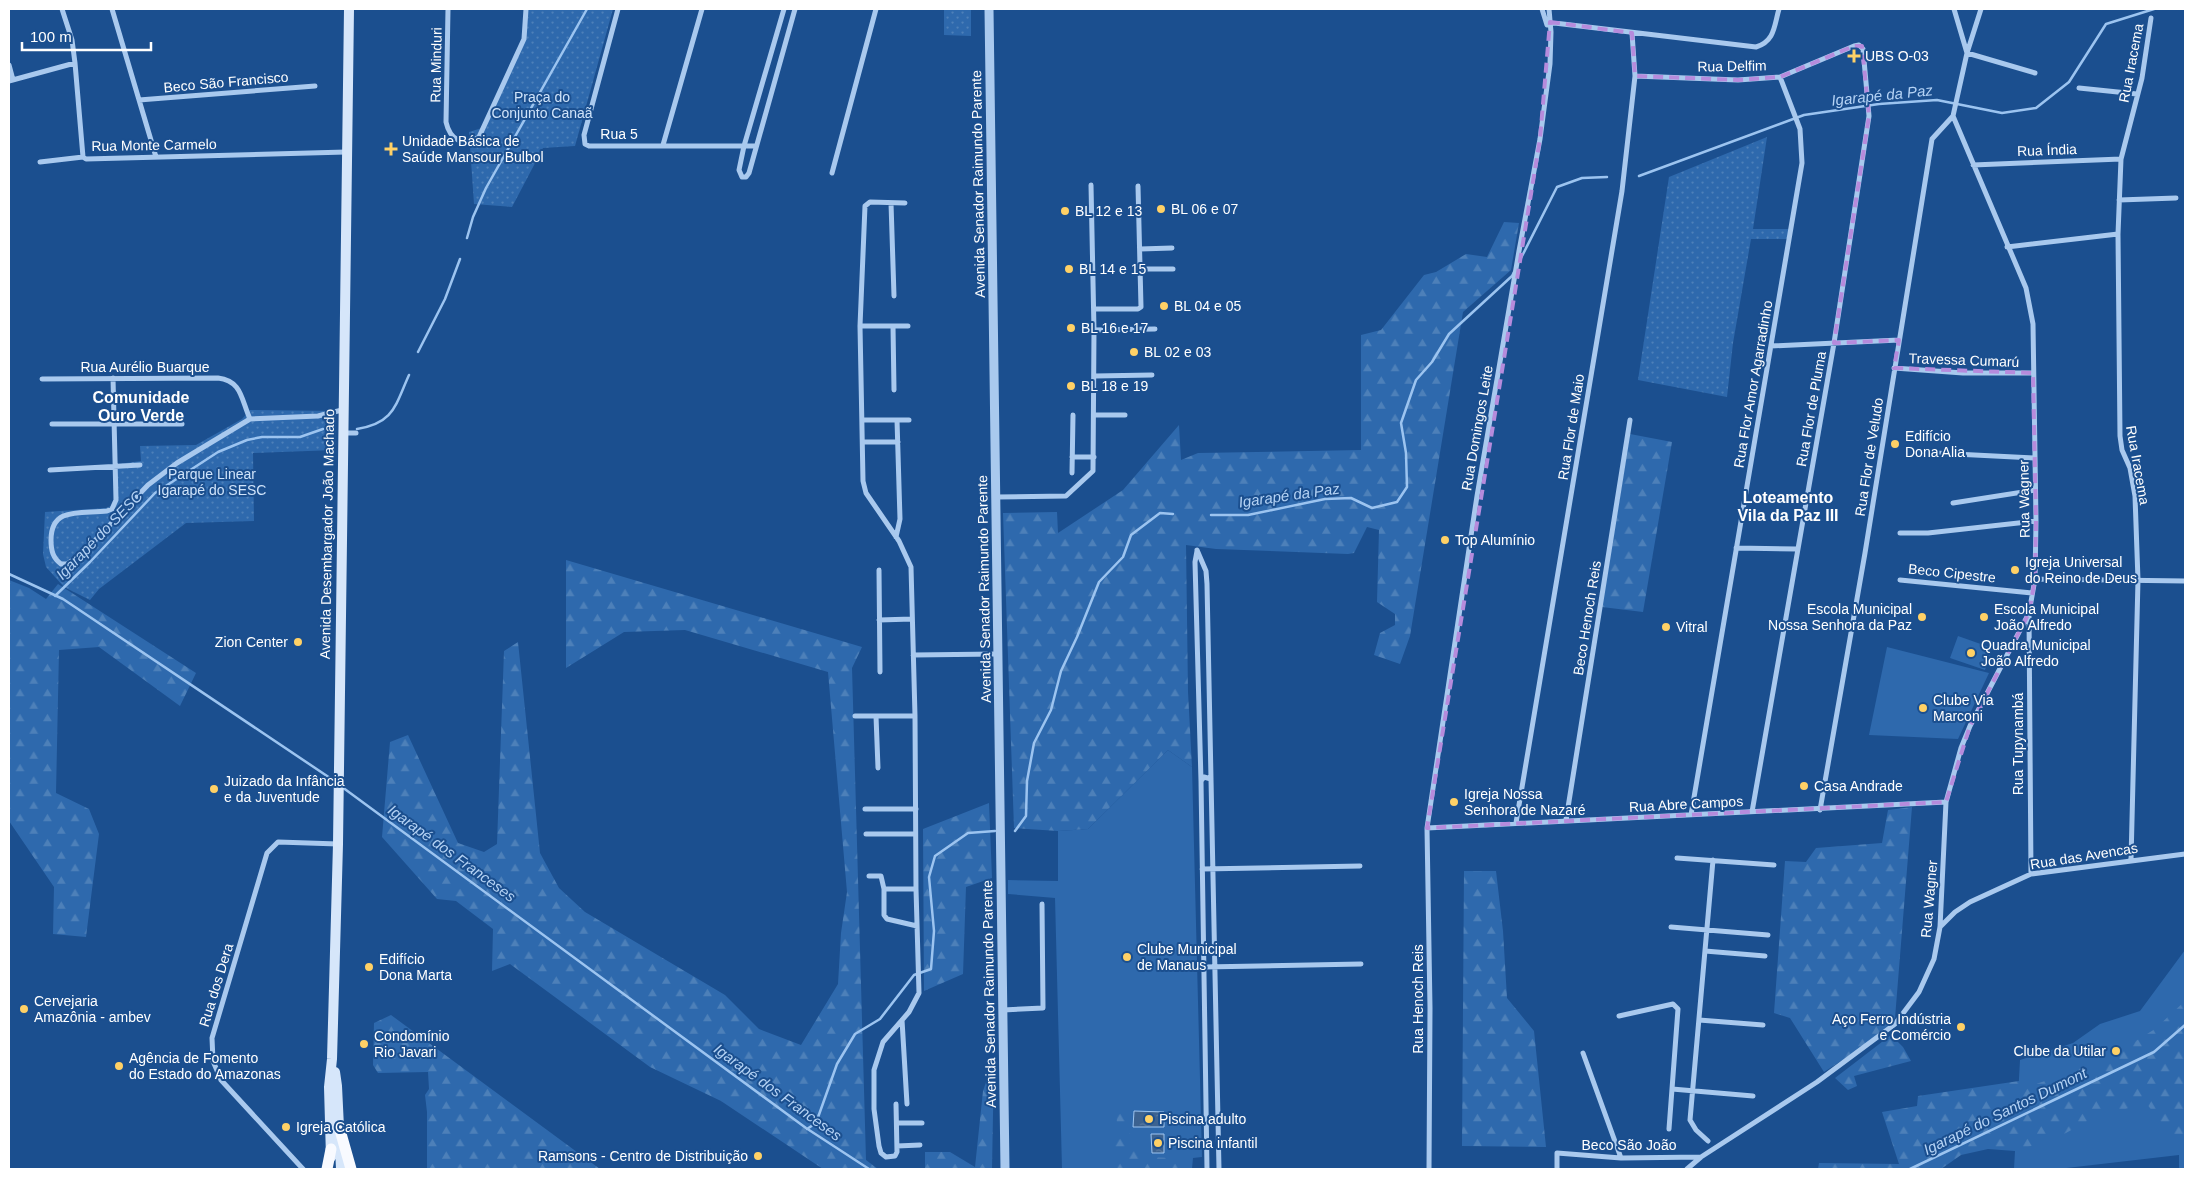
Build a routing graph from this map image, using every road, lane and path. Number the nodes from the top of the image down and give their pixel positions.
1 (62, 9) edge
2 (112, 9) edge
3 (349, 9) edge
4 (448, 9) edge
5 (526, 9) edge
6 (618, 9) edge
7 (702, 9) edge
8 (784, 9) edge
9 (795, 9) edge
10 (876, 9) edge
11 (989, 9) edge
12 (1542, 9) edge
13 (1549, 9) edge
14 (1779, 9) edge
15 (1954, 9) edge
16 (1981, 9) edge
17 (2151, 18) dead end
18 (1548, 22) junction
19 (1632, 33) junction
20 (1854, 46) joint
21 (1967, 53) junction
22 (75, 63) junction
23 (9, 65) edge
24 (2035, 73) dead end
25 (1634, 76) junction
26 (1780, 77) junction
27 (11, 80) edge
28 (315, 86) dead end
29 (2079, 88) dead end
30 (2137, 94) junction
31 (139, 100) junction
32 (1953, 113) junction
33 (663, 145) junction
34 (744, 146) junction
35 (756, 146) junction
36 (346, 152) junction
37 (83, 156) junction
38 (156, 157) junction
39 (2122, 159) junction
40 (40, 162) dead end
41 (1973, 165) junction
42 (832, 173) dead end
43 (1090, 185) dead end
44 (1138, 186) dead end
45 (2176, 198) dead end
46 (2119, 200) junction
47 (891, 202) junction
48 (905, 203) dead end
49 (2118, 234) junction
50 (2007, 247) junction
51 (1140, 248) junction
52 (1172, 248) dead end
53 (1140, 269) junction
54 (1173, 269) dead end
55 (894, 296) dead end
56 (1094, 310) junction
57 (860, 326) junction
58 (892, 326) junction
59 (908, 326) dead end
60 (1155, 329) dead end
61 (1094, 330) junction
62 (1899, 340) junction
63 (1834, 343) junction
64 (1771, 346) junction
65 (1894, 368) junction
66 (2032, 373) junction
67 (1152, 375) dead end
68 (1095, 376) junction
69 (113, 378) junction
70 (42, 379) dead end
71 (894, 390) dead end
72 (342, 410) junction
73 (1073, 415) dead end
74 (1094, 415) junction
75 (1125, 415) dead end
76 (250, 419) junction
77 (862, 420) junction
78 (897, 420) junction
79 (909, 420) dead end
80 (1630, 420) dead end
81 (113, 423) junction
82 (52, 424) dead end
83 (182, 424) dead end
84 (342, 433) junction
85 (356, 433) dead end
86 (863, 442) junction
87 (898, 442) junction
88 (1935, 453) dead end
89 (1072, 457) junction
90 (1094, 457) junction
91 (2034, 458) junction
92 (140, 465) dead end
93 (115, 467) junction
94 (50, 470) dead end
95 (1072, 474) dead end
96 (2035, 490) junction
97 (996, 498) junction
98 (116, 500) junction
99 (1954, 503) dead end
100 (128, 506) junction
101 (2036, 521) junction
102 (1900, 533) dead end
103 (896, 537) junction
104 (1736, 548) junction
105 (1797, 549) junction
106 (879, 570) dead end
107 (2034, 579) junction
108 (1900, 580) dead end
109 (2138, 580) junction
110 (2185, 581) edge
111 (2032, 593) junction
112 (2029, 613) junction
113 (912, 619) junction
114 (879, 620) junction
115 (998, 654) junction
116 (913, 655) junction
117 (880, 672) dead end
118 (855, 716) dead end
119 (876, 716) junction
120 (915, 716) junction
121 (878, 768) dead end
122 (1211, 779) junction
123 (1201, 781) junction
124 (1946, 802) junction
125 (865, 809) dead end
126 (916, 809) junction
127 (1820, 810) junction
128 (1752, 812) junction
129 (1691, 815) junction
130 (1566, 820) junction
131 (1516, 823) junction
132 (1427, 828) junction
133 (866, 834) dead end
134 (915, 834) junction
135 (338, 844) junction
136 (2185, 854) edge
137 (1677, 858) dead end
138 (1713, 860) junction
139 (2131, 860) junction
140 (1774, 864) dead end
141 (1360, 866) dead end
142 (1202, 869) junction
143 (1213, 869) junction
144 (2030, 874) junction
145 (869, 876) dead end
146 (884, 889) junction
147 (916, 889) junction
148 (1042, 904) dead end
149 (917, 926) junction
150 (1940, 927) junction
151 (1671, 928) dead end
152 (1707, 930) junction
153 (1768, 935) dead end
154 (1705, 952) junction
155 (1766, 956) dead end
156 (1361, 964) dead end
157 (1204, 967) junction
158 (1215, 967) junction
159 (1003, 1010) junction
160 (1619, 1016) dead end
161 (902, 1020) junction
162 (1699, 1020) junction
163 (1763, 1025) dead end
164 (1583, 1053) dead end
165 (332, 1059) junction
166 (1672, 1089) junction
167 (1693, 1090) junction
168 (1754, 1096) dead end
169 (896, 1104) dead end
170 (907, 1104) dead end
171 (1206, 1106) junction
172 (1218, 1106) junction
173 (922, 1123) dead end
174 (896, 1124) junction
175 (1668, 1129) dead end
176 (340, 1130) junction
177 (1708, 1141) dead end
178 (920, 1145) dead end
179 (897, 1146) junction
180 (331, 1149) junction
181 (1701, 1157) junction
182 (1621, 1158) junction
183 (303, 1169) edge
184 (327, 1169) edge
185 (331, 1169) edge
186 (341, 1169) edge
187 (351, 1169) edge
188 (1005, 1169) edge
189 (1206, 1169) edge
190 (1219, 1169) edge
191 (1429, 1169) edge
192 (1557, 1169) edge
193 (1687, 1169) edge

1 - 22 street, Rua Monte Carmelo
2 - 31 street
3 - 36 main road, Avenida Desembargador João Machado
4 - 5 street, Rua Minduri
6 - 33 street, Rua 5
7 - 33 street
8 - 34 street
9 - 35 street
10 - 42 street
11 - 97 street, Avenida Senador Raimundo Parente
12 - 18 street, Rua Domingos Leite
13 - 18 street, Rua Domingos Leite
14 - 19 street
15 - 21 street
16 - 21 street
17 - 30 street, Rua Iracema
18 - 19 street
18 - 132 street, Rua Domingos Leite
19 - 25 street, Rua Flor de Maio
20 - 26 street, Rua Delfim
20 - 63 street, Rua Flor de Pluma
21 - 24 street
21 - 32 street
22 - 27 street
22 - 37 street, Rua Monte Carmelo
23 - 27 street
25 - 26 street, Rua Delfim
25 - 131 street, Rua Flor de Maio
26 - 64 street, Rua Flor Amor Agarradinho
28 - 31 street, Beco São Francisco
29 - 30 street
30 - 39 street, Rua Iracema
31 - 38 street
32 - 41 street, Rua Wagner
32 - 62 street, Rua Flor de Veludo
33 - 34 street
34 - 35 street
34 - 35 street
36 - 38 street, Rua Monte Carmelo
36 - 72 main road, Avenida Desembargador João Machado
37 - 38 street, Rua Monte Carmelo
37 - 40 street
39 - 41 street, Rua Índia
39 - 46 street, Rua Iracema
41 - 50 street, Rua Wagner
43 - 56 street
44 - 51 street
45 - 46 street
46 - 49 street, Rua Iracema
47 - 48 street
47 - 55 street
47 - 57 street
49 - 50 street
49 - 109 street, Rua Iracema
50 - 66 street, Rua Wagner
51 - 52 street
51 - 53 street
53 - 54 street
53 - 56 street
56 - 61 street
57 - 58 street
57 - 77 street
58 - 59 street
58 - 71 street
60 - 61 street
61 - 68 street
62 - 63 street
62 - 65 street, Rua Flor de Veludo
63 - 64 street
63 - 105 street, Rua Flor de Pluma
64 - 104 street, Rua Flor Amor Agarradinho
65 - 66 street, Travessa Cumarú
65 - 127 street, Rua Flor de Veludo
66 - 91 street, Rua Wagner
67 - 68 street
68 - 74 street
69 - 70 street, Rua Aurélio Buarque
69 - 76 street, Rua Aurélio Buarque
69 - 81 street
72 - 76 street
72 - 84 main road, Avenida Desembargador João Machado
73 - 89 street
74 - 75 street
74 - 90 street
76 - 100 street
77 - 78 street
77 - 86 street
78 - 79 street
78 - 87 street
80 - 130 street, Beco Henoch Reis
81 - 82 street
81 - 83 street
81 - 93 street
84 - 85 street
84 - 135 main road, Avenida Desembargador João Machado
86 - 87 street
86 - 103 street
87 - 103 street
88 - 91 street
89 - 90 street
89 - 95 street
90 - 97 street
91 - 96 street, Rua Wagner
92 - 93 street
93 - 94 street
93 - 98 street
96 - 99 street
96 - 101 street, Rua Wagner
97 - 115 street, Avenida Senador Raimundo Parente
98 - 100 street
98 - 100 street
101 - 102 street
101 - 107 street, Rua Wagner
103 - 113 street
104 - 105 street
104 - 129 street, Rua Flor Amor Agarradinho
105 - 128 street, Rua Flor de Pluma
106 - 114 street
107 - 109 street
107 - 111 street, Rua Wagner
108 - 111 street, Beco Cipestre
109 - 110 street
109 - 139 street, Rua Iracema
111 - 112 street, Rua Wagner
112 - 124 street, Rua Wagner
112 - 144 street, Rua Tupynambá
113 - 114 street
113 - 116 street
114 - 117 street
115 - 116 street
115 - 159 street, Avenida Senador Raimundo Parente
116 - 120 street
118 - 119 street
119 - 120 street
119 - 121 street
120 - 126 street
122 - 123 street
122 - 123 street
122 - 143 street
123 - 142 street
124 - 127 street, Rua Abre Campos
124 - 150 street, Rua Wagner
125 - 126 street
126 - 134 street
127 - 128 street, Rua Abre Campos
128 - 129 street, Rua Abre Campos
129 - 130 street, Rua Abre Campos
130 - 131 street, Rua Abre Campos
131 - 132 street, Rua Abre Campos
132 - 191 street, Rua Henoch Reis
133 - 134 street
134 - 147 street
135 - 165 main road, Avenida Desembargador João Machado
135 - 183 street, Rua dos Dera
136 - 139 street, Rua das Avencas
137 - 138 street
138 - 140 street
138 - 152 street
139 - 144 street, Rua das Avencas
141 - 143 street
142 - 143 street
142 - 157 street
143 - 158 street
144 - 150 street, Rua das Avencas
145 - 146 street
146 - 147 street
146 - 149 street
147 - 149 street
148 - 159 street
149 - 161 street
150 - 181 street, Rua Wagner
151 - 152 street
152 - 153 street
152 - 154 street
154 - 155 street
154 - 162 street
156 - 158 street
157 - 158 street
157 - 171 street
158 - 172 street
159 - 188 street, Avenida Senador Raimundo Parente
160 - 166 street
161 - 170 street
161 - 179 street
162 - 163 street
162 - 167 street
164 - 182 street
165 - 176 main road, Avenida Desembargador João Machado
165 - 180 main road, Avenida Desembargador João Machado
166 - 167 street
166 - 175 street
167 - 168 street
167 - 177 street
169 - 174 street
171 - 172 street
171 - 189 street
172 - 190 street
173 - 174 street
174 - 179 street
176 - 186 main road, Avenida Desembargador João Machado
176 - 187 highway
178 - 179 street
180 - 184 highway
180 - 185 main road, Avenida Desembargador João Machado
181 - 182 street, Beco São João
181 - 193 street, Rua Wagner
182 - 192 street, Beco São João

